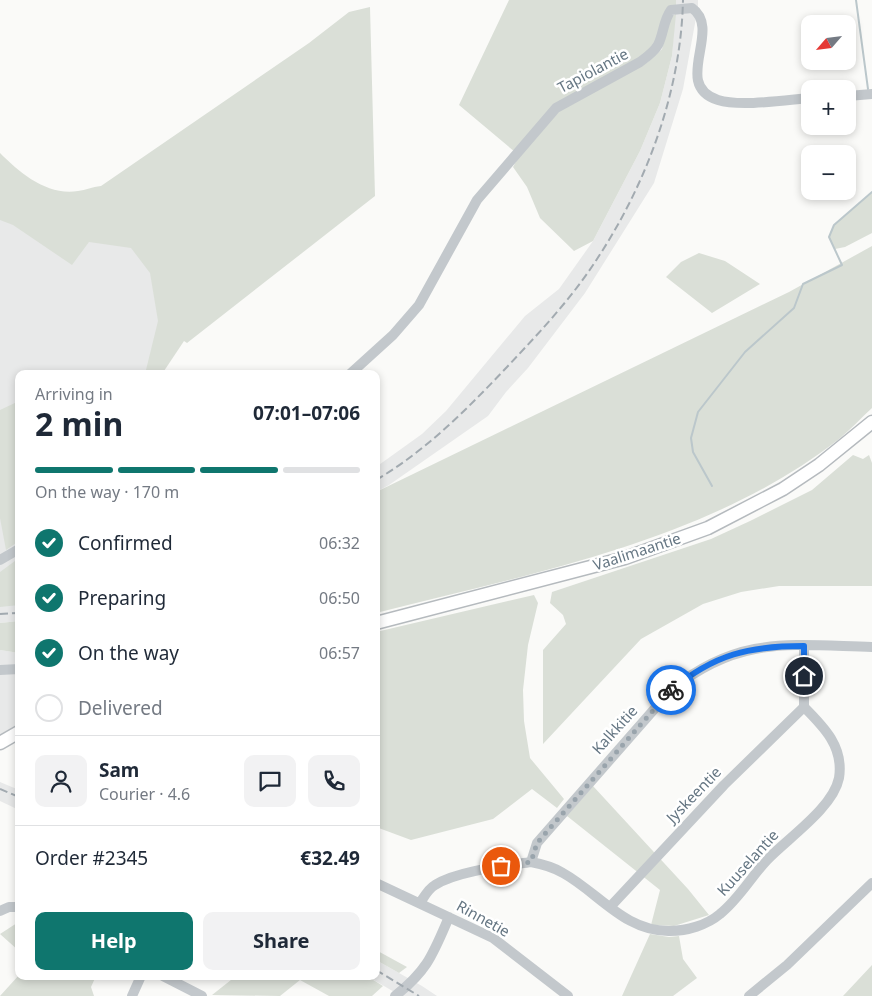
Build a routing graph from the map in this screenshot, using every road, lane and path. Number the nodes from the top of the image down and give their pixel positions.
1 (872, 94) edge
2 (856, 95) edge
3 (801, 99) edge
4 (354, 370) edge
5 (872, 422) edge
6 (15, 551) edge
7 (0, 560) edge
8 (380, 623) edge
9 (804, 646) junction
10 (872, 647) edge
11 (15, 669) edge
12 (0, 670) edge
13 (804, 707) junction
14 (15, 735) edge
15 (2, 741) edge
16 (531, 862) junction
17 (872, 883) edge
18 (380, 885) edge
19 (420, 903) junction
20 (610, 908) junction
21 (449, 917) junction
22 (139, 980) edge
23 (171, 980) edge
24 (132, 996) edge
25 (202, 996) edge
26 (396, 996) edge
27 (568, 996) edge
28 (748, 996) edge

1 - 2 street
3 - 4 street, Tapiolantie
5 - 8 main road, Vaalimaantie
6 - 7 street
9 - 10 street, Kalkkitie
9 - 13 street
9 - 16 street, Kalkkitie
11 - 12 street
13 - 20 street, Jyskeentie
13 - 20 street, Kuuselantie
14 - 15 main road
16 - 19 street
16 - 20 street, Kuuselantie
17 - 28 street
18 - 19 street, Rinnetie
19 - 21 street, Rinnetie
21 - 26 street
21 - 27 street, Rinnetie
22 - 24 street
23 - 25 street

